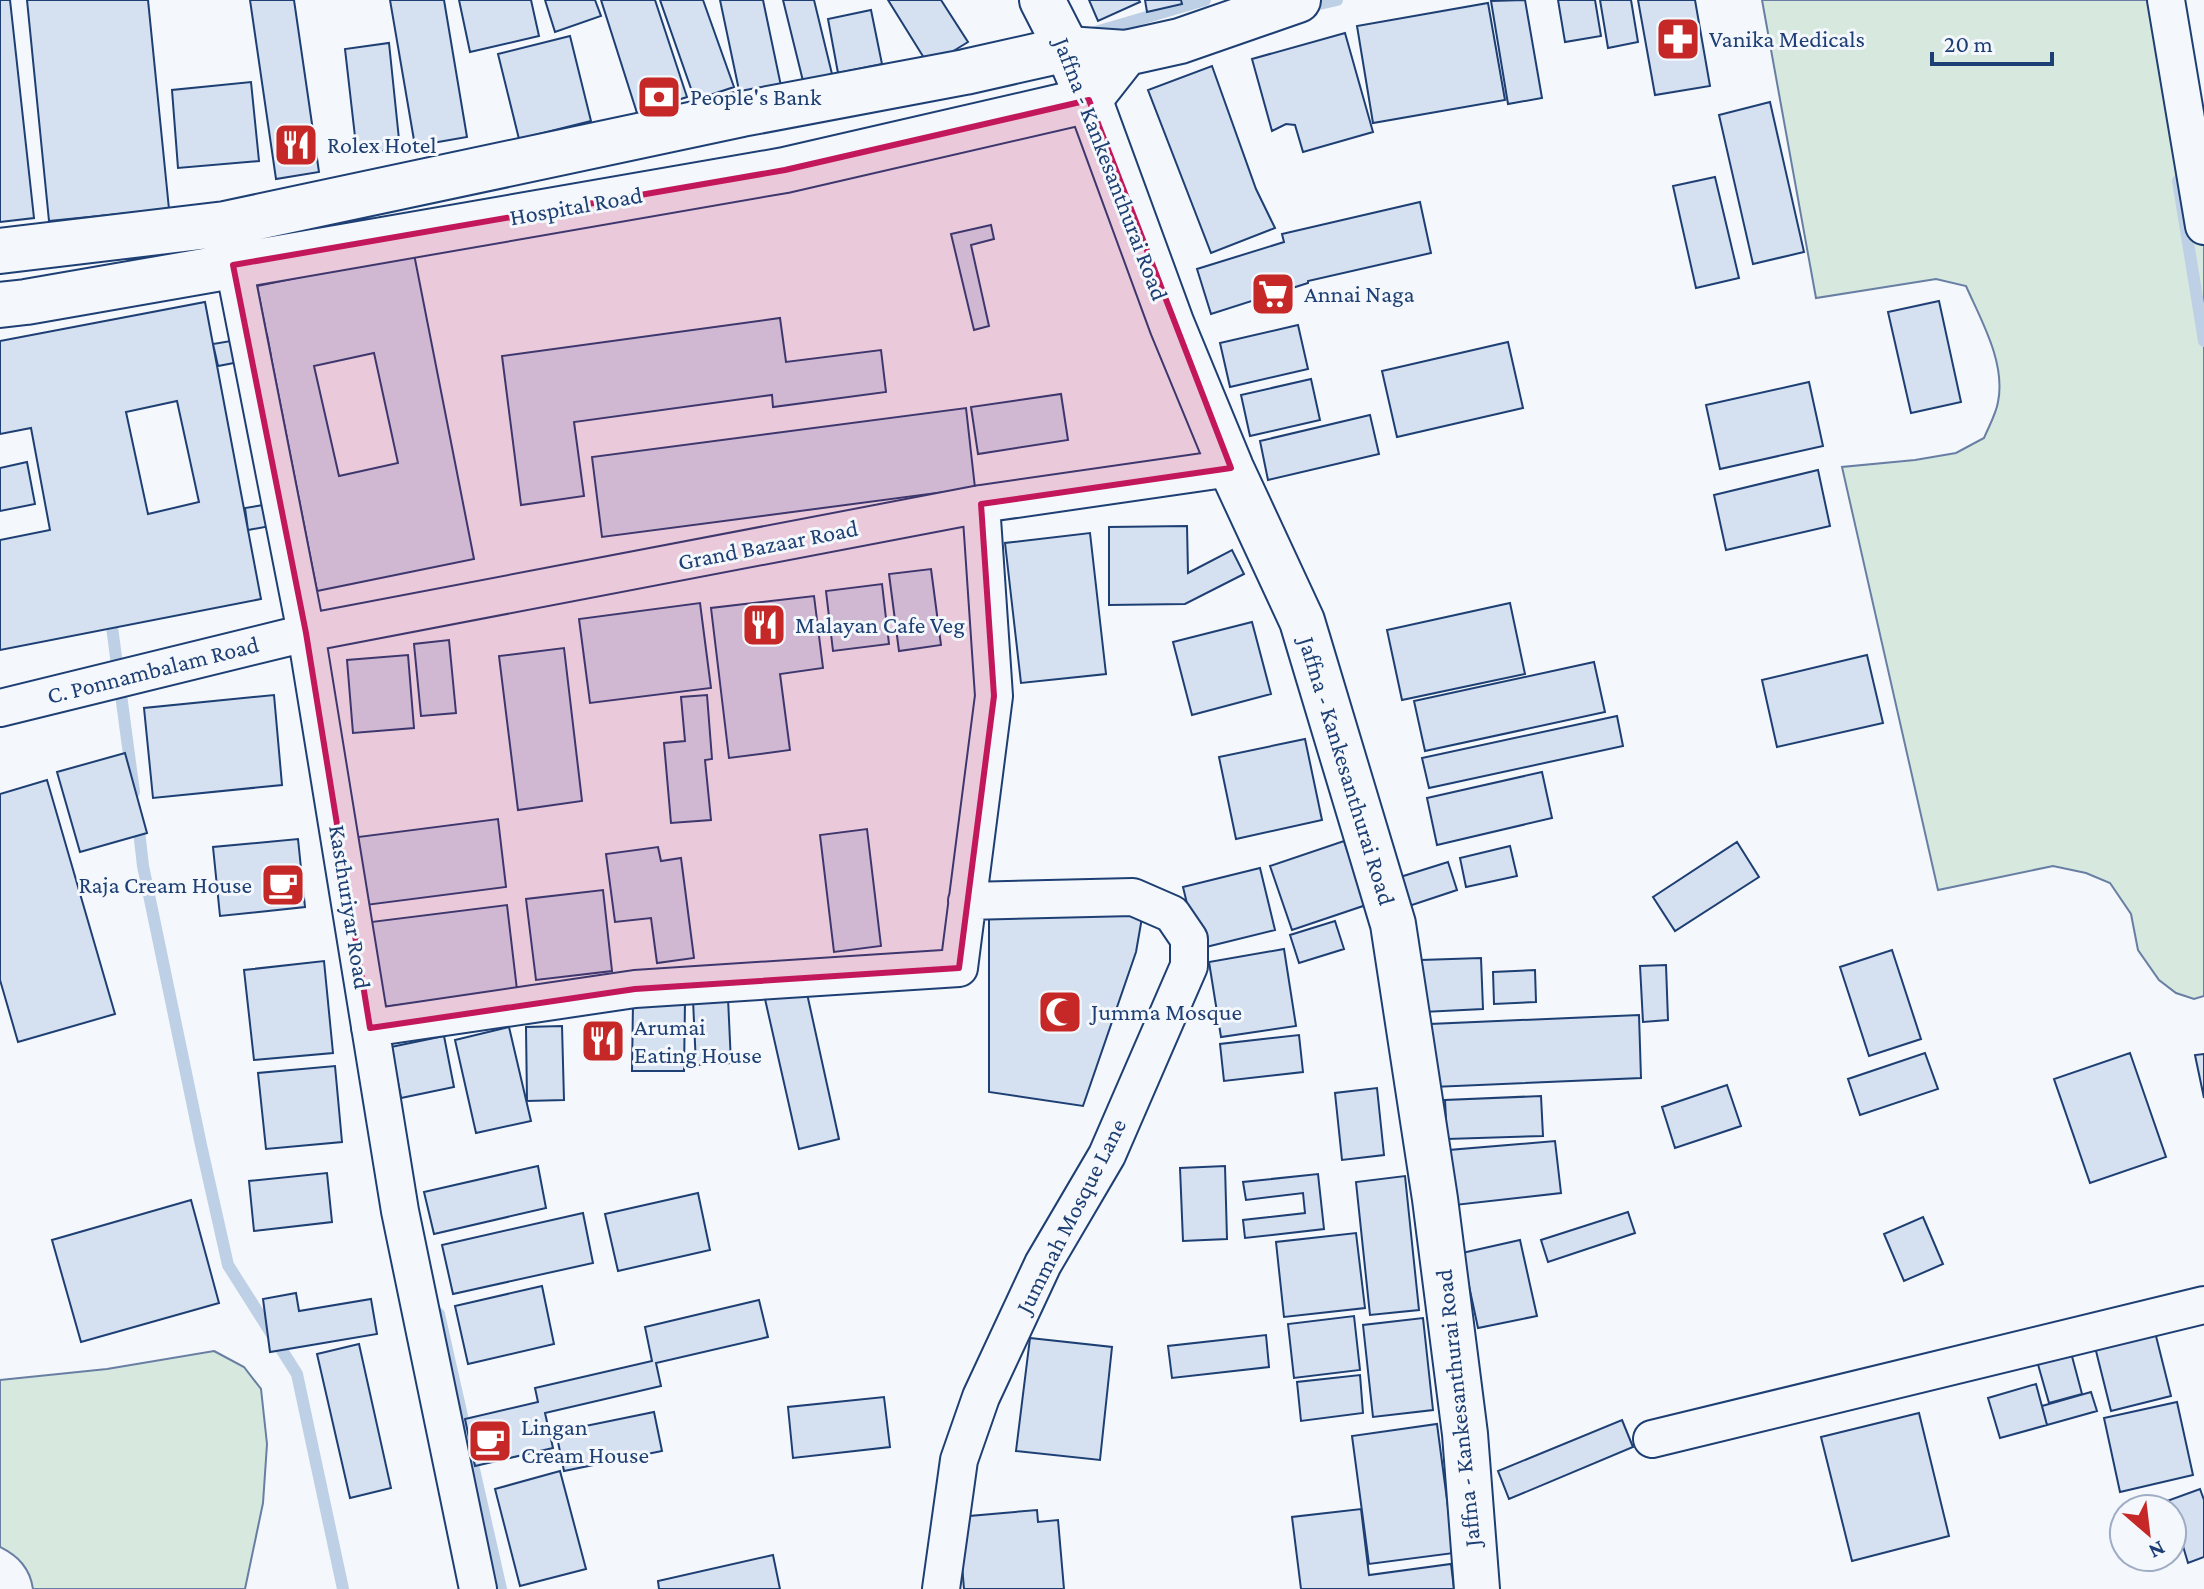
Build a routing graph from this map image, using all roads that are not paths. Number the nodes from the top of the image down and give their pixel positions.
1 (1042, 0) edge
2 (1298, 0) edge
3 (2166, 0) edge
4 (1067, 49) junction
5 (1126, 53) junction
6 (1089, 100) junction
7 (2204, 226) edge
8 (229, 244) junction
9 (0, 251) edge
10 (0, 305) edge
11 (1231, 468) junction
12 (981, 504) junction
13 (306, 633) junction
14 (0, 708) edge
15 (967, 901) junction
16 (370, 1028) junction
17 (2204, 1305) edge
18 (1652, 1439) dead end
19 (478, 1589) edge
20 (941, 1589) edge
21 (1477, 1589) edge

1 - 4 street, Jaffna - Kankesanthurai Road
2 - 5 street, Hospital Road
3 - 7 street
4 - 5 street, Hospital Road
4 - 6 street, Jaffna - Kankesanthurai Road
4 - 8 street, Hospital Road
5 - 6 street
6 - 8 street, Hospital Road
6 - 11 street, Jaffna - Kankesanthurai Road
8 - 9 street, Hospital Road
8 - 10 street, Hospital Road
8 - 13 street, Kasthuriyar Road
11 - 12 street, Grand Bazaar Road
11 - 21 street, Jaffna - Kankesanthurai Road
12 - 13 street, Grand Bazaar Road
12 - 15 street
13 - 14 street, C. Ponnambalam Road
13 - 16 street, Kasthuriyar Road
15 - 16 street
15 - 20 street, Jummah Mosque Lane
16 - 19 street, Kasthuriyar Road
17 - 18 street

